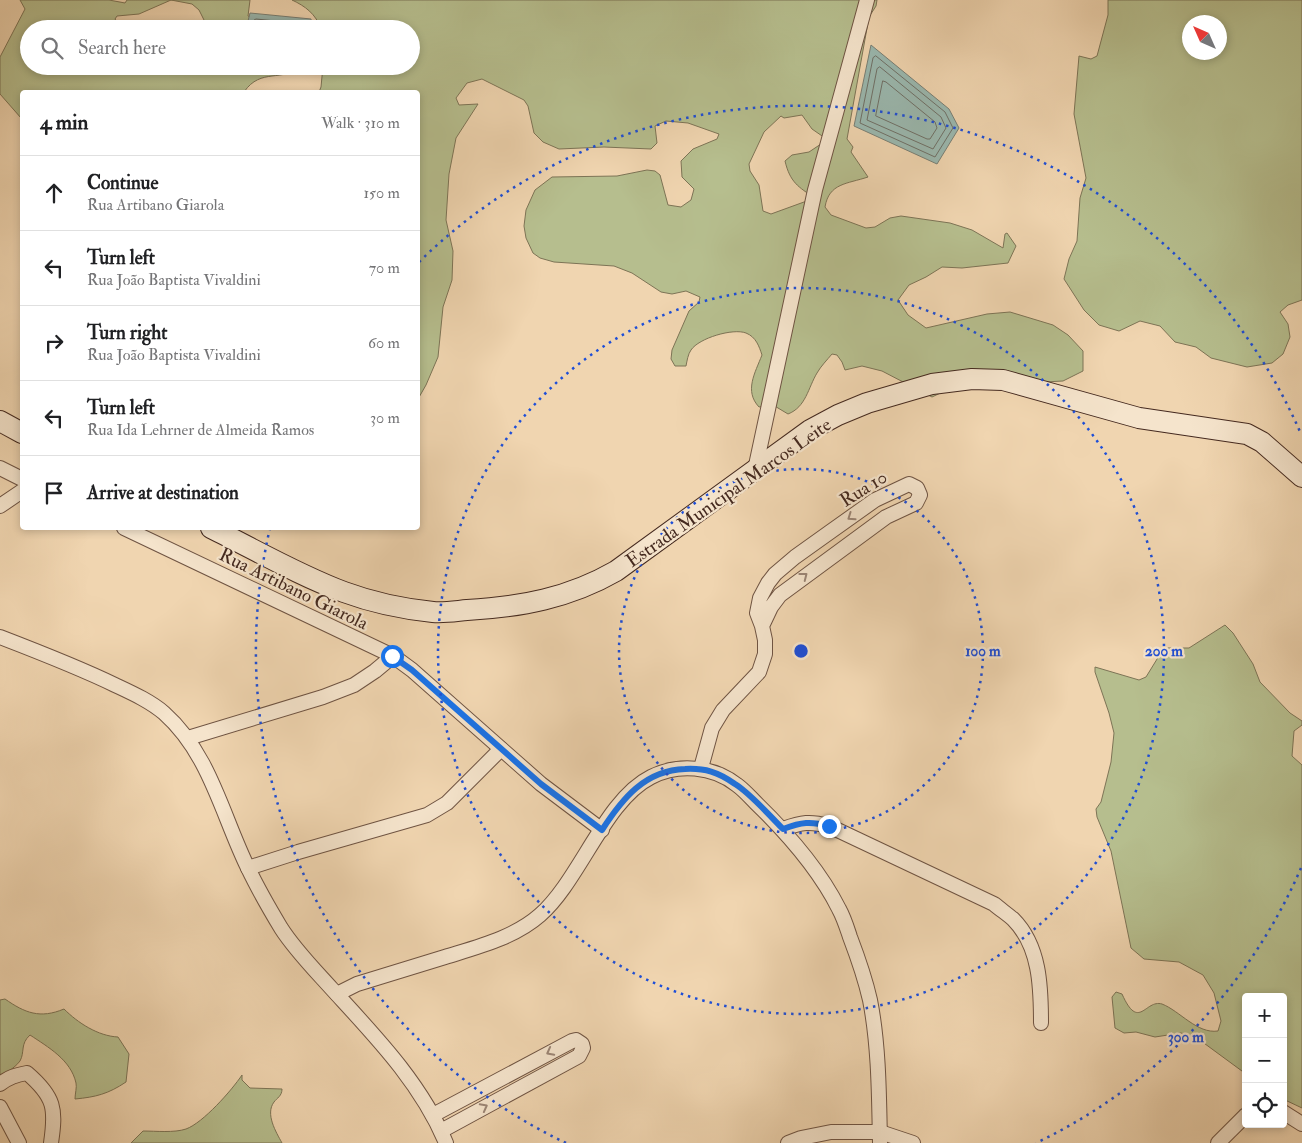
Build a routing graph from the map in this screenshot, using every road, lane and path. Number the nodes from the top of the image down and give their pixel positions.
1 (867, 0) edge
2 (0, 422) edge
3 (20, 432) edge
4 (0, 468) edge
5 (754, 470) junction
6 (1302, 477) edge
7 (20, 478) edge
8 (20, 493) edge
9 (0, 506) edge
10 (128, 530) edge
11 (215, 530) edge
12 (768, 583) junction
13 (780, 596) junction
14 (762, 626) junction
15 (0, 637) edge
16 (392, 656) junction
17 (188, 738) junction
18 (501, 749) junction
19 (701, 768) junction
20 (783, 829) junction
21 (602, 830) junction
22 (248, 868) junction
23 (337, 994) junction
24 (1041, 1023) dead end
25 (0, 1084) edge
26 (0, 1106) edge
27 (433, 1115) junction
28 (1287, 1115) edge
29 (1242, 1119) edge
30 (1302, 1124) edge
31 (443, 1137) edge
32 (880, 1137) edge
33 (20, 1143) edge
34 (51, 1143) edge
35 (788, 1143) edge
36 (913, 1143) edge
37 (1218, 1143) edge

1 - 5 street
2 - 3 street
4 - 7 street
5 - 6 street, Estrada Municipal Marcos Leite
5 - 11 street, Estrada Municipal Marcos Leite
8 - 9 street
10 - 16 street, Rua Artibano Giarola
12 - 13 street
13 -> 12 street, Rua 10
12 - 14 street, Rua 10
13 - 14 street, Rua 10
14 - 19 street, Rua 10
15 - 17 street
16 - 17 street
16 - 18 street, Rua Artibano Giarola
17 - 22 street
18 - 21 street, Rua Artibano Giarola
18 - 22 street
19 - 20 street
19 - 21 street
20 - 24 street
20 - 32 street
21 - 23 street
22 - 23 street
23 - 27 street
25 - 34 street
26 - 33 street
27 - 31 street
31 -> 27 street
28 - 30 street
29 - 37 street
32 - 35 street
32 - 36 street

